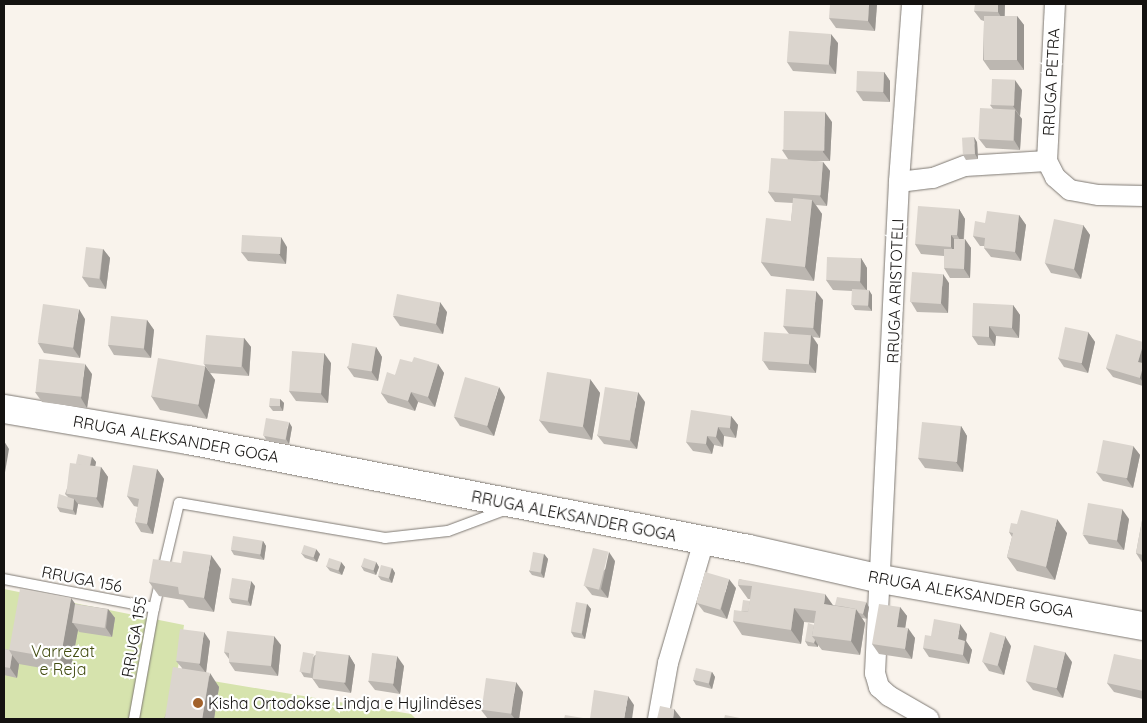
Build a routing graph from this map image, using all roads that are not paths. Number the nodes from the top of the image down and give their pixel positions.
1 (912, 4) edge
2 (1055, 4) edge
3 (1047, 161) junction
4 (899, 182) junction
5 (1143, 196) edge
6 (4, 409) edge
7 (515, 506) junction
8 (704, 540) junction
9 (4, 578) edge
10 (881, 579) junction
11 (154, 608) junction
12 (1143, 626) edge
13 (134, 719) edge
14 (658, 719) edge
15 (929, 719) edge

1 - 4 street, RRUGA ARISTOTELI
2 - 3 street, RRUGA PETRA
3 - 4 street
3 - 5 street
4 - 10 street, RRUGA ARISTOTELI
6 - 7 main road, RRUGA ALEKSANDER GOGA
7 - 8 main road, RRUGA ALEKSANDER GOGA
7 - 11 lane, RRUGA 155
8 - 10 main road, RRUGA ALEKSANDER GOGA
8 - 14 street
9 - 11 lane, RRUGA 156
10 - 12 main road, RRUGA ALEKSANDER GOGA
10 - 15 street, RRUGA ARISTOTELI
11 - 13 lane, RRUGA 155

